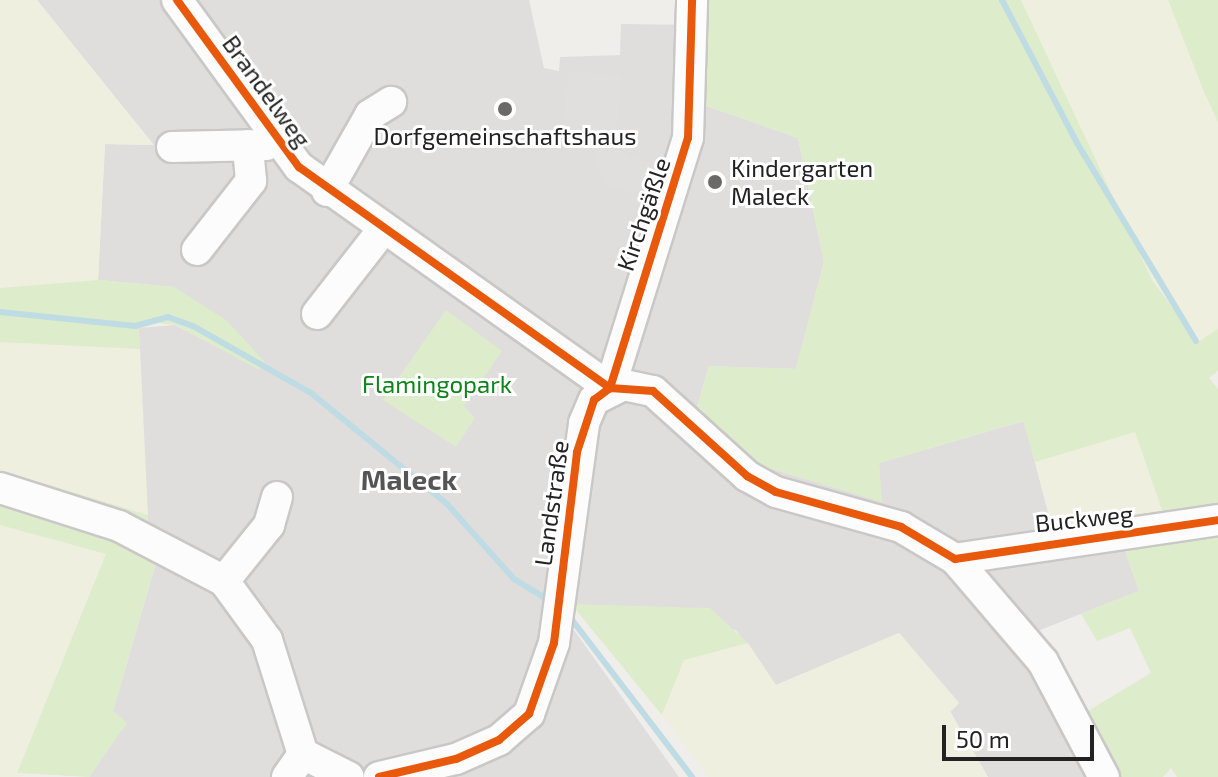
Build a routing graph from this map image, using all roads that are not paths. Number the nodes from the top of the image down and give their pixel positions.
1 (177, 0) edge
2 (692, 0) edge
3 (391, 102) dead end
4 (248, 145) junction
5 (279, 145) junction
6 (172, 147) dead end
7 (327, 191) junction
8 (381, 232) junction
9 (197, 250) dead end
10 (317, 314) dead end
11 (610, 388) junction
12 (0, 488) edge
13 (277, 497) dead end
14 (1218, 520) edge
15 (955, 559) junction
16 (224, 581) junction
17 (295, 766) edge
18 (349, 777) edge
19 (379, 777) edge
20 (1103, 777) edge

1 - 5 street, Brandelweg
2 - 11 street, Kirchgäßle
3 - 7 street, Brandelweg
4 - 5 street, Brandelweg
4 - 6 street, Brandelweg
4 - 9 street, Brandelweg
5 - 7 street, Brandelweg
7 - 8 street, Brandelweg
8 - 10 street
8 - 11 street, Brandelweg
11 - 15 street
11 - 19 street, Landstraße
12 - 16 street
13 - 16 street
14 - 15 street, Buckweg
15 - 20 street
16 - 17 street
17 - 18 street

